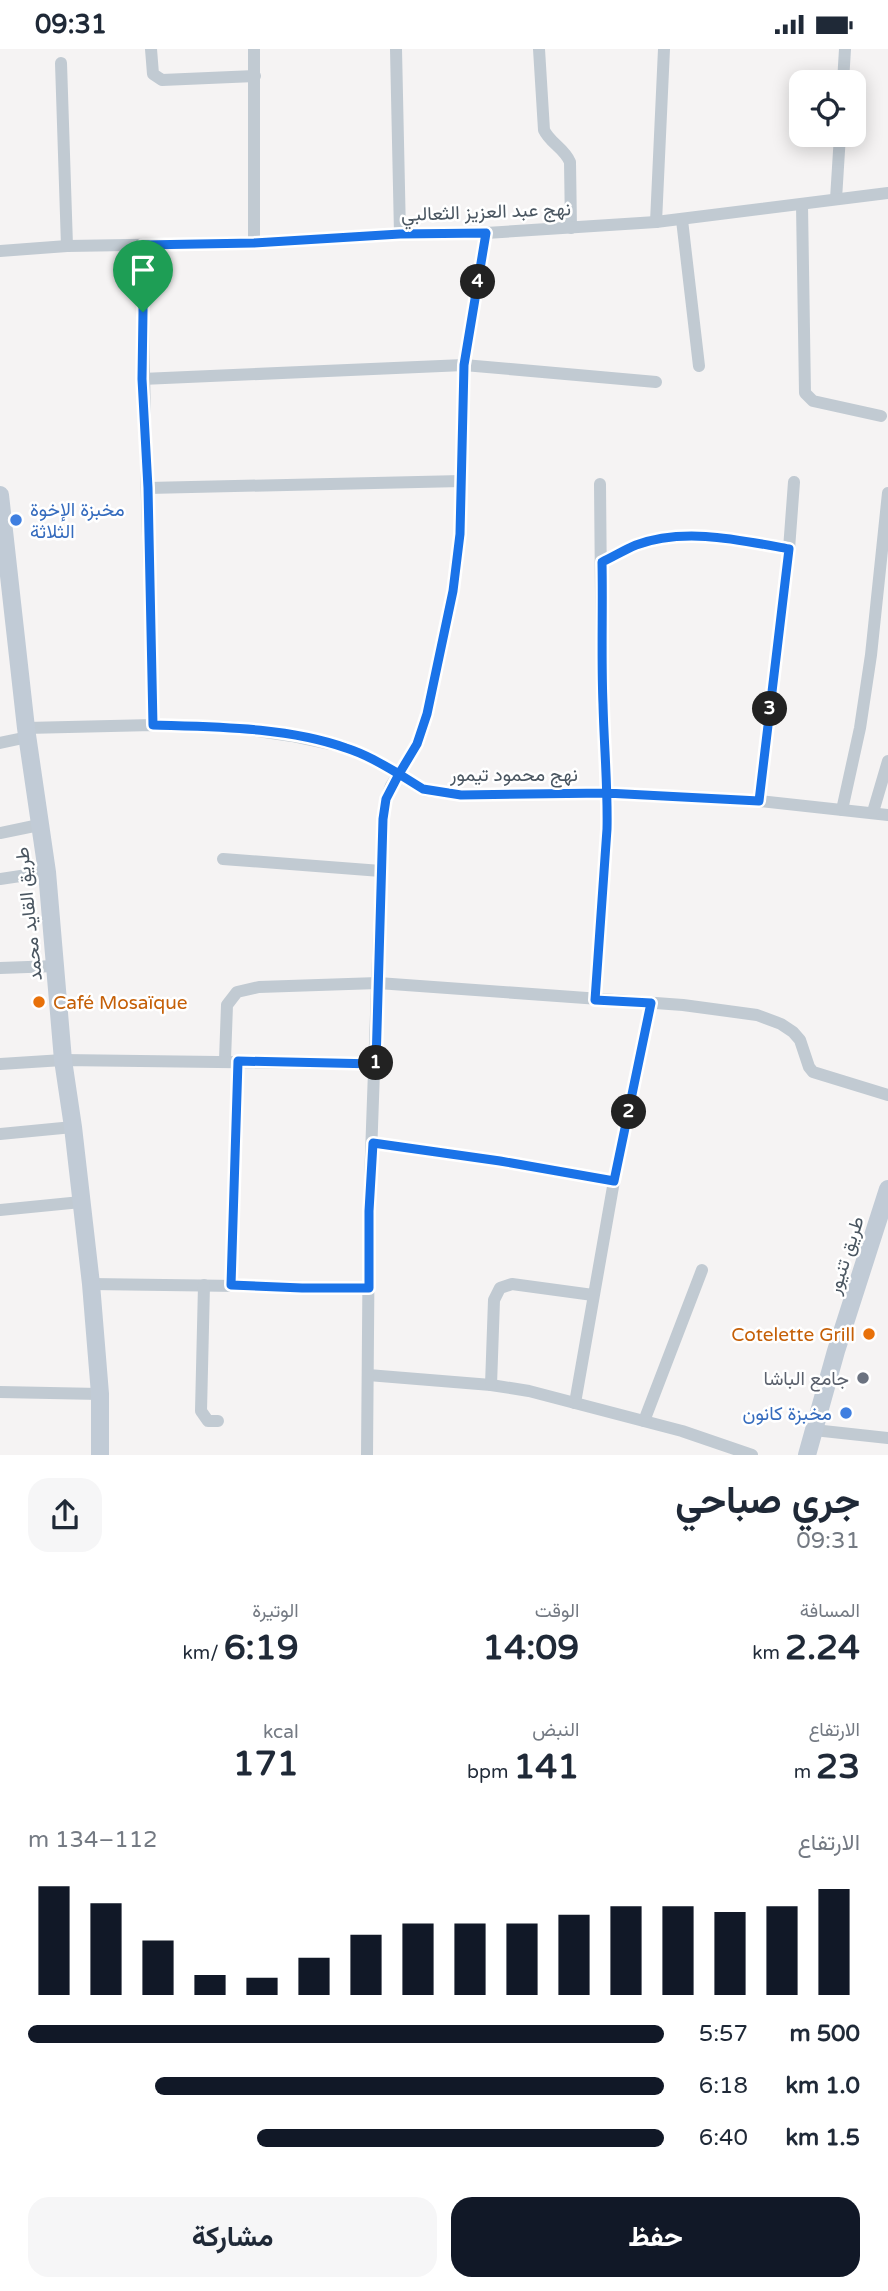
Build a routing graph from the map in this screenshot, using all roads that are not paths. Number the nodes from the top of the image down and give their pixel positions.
1 (151, 49) edge
2 (254, 49) edge
3 (397, 49) edge
4 (540, 49) edge
5 (664, 49) edge
6 (845, 49) edge
7 (61, 63) dead end
8 (844, 70) edge
9 (255, 76) junction
10 (838, 147) edge
11 (888, 193) edge
12 (836, 199) junction
13 (802, 205) junction
14 (682, 220) junction
15 (656, 222) junction
16 (571, 228) junction
17 (486, 233) junction
18 (400, 234) junction
19 (254, 243) junction
20 (143, 245) junction
21 (67, 246) junction
22 (0, 251) edge
23 (464, 365) junction
24 (699, 366) dead end
25 (142, 379) junction
26 (656, 382) dead end
27 (881, 416) dead end
28 (462, 481) junction
29 (794, 482) dead end
30 (600, 484) dead end
31 (148, 488) junction
32 (888, 493) edge
33 (0, 495) edge
34 (789, 549) junction
35 (4, 562) edge
36 (602, 562) junction
37 (153, 725) junction
38 (27, 732) junction
39 (0, 743) edge
40 (888, 761) edge
41 (399, 774) junction
42 (606, 793) junction
43 (759, 801) junction
44 (842, 810) junction
45 (873, 812) junction
46 (888, 815) edge
47 (39, 825) junction
48 (0, 833) edge
49 (223, 859) dead end
50 (381, 871) junction
51 (47, 872) junction
52 (0, 879) edge
53 (56, 966) junction
54 (0, 968) edge
55 (378, 983) junction
56 (595, 1000) junction
57 (651, 1003) junction
58 (63, 1060) junction
59 (232, 1060) junction
60 (0, 1064) edge
61 (376, 1064) junction
62 (888, 1095) edge
63 (73, 1126) junction
64 (0, 1134) edge
65 (373, 1143) junction
66 (614, 1181) junction
67 (888, 1189) edge
68 (81, 1202) junction
69 (0, 1210) edge
70 (702, 1271) dead end
71 (91, 1284) junction
72 (204, 1285) junction
73 (231, 1285) junction
74 (369, 1288) junction
75 (593, 1295) junction
76 (368, 1375) junction
77 (491, 1385) junction
78 (0, 1392) edge
79 (100, 1394) junction
80 (575, 1402) junction
81 (218, 1421) dead end
82 (644, 1421) junction
83 (814, 1430) junction
84 (888, 1438) edge
85 (100, 1454) edge
86 (367, 1454) edge
87 (752, 1454) edge
88 (807, 1454) edge

1 - 9 street
2 - 9 street
3 - 18 street
4 - 16 street
5 - 15 street
6 - 8 street
7 - 21 street
9 - 19 street
10 - 12 street
11 - 12 street, نهج عبد العزيز الثعالبي
12 - 13 street, نهج عبد العزيز الثعالبي
13 - 14 street, نهج عبد العزيز الثعالبي
13 - 27 street
14 - 15 street, نهج عبد العزيز الثعالبي
14 - 24 street
15 - 16 street, نهج عبد العزيز الثعالبي
16 - 17 street, نهج عبد العزيز الثعالبي
17 - 18 street, نهج عبد العزيز الثعالبي
17 - 23 street
18 - 19 street, نهج عبد العزيز الثعالبي
19 - 20 street, نهج عبد العزيز الثعالبي
20 - 21 street, نهج عبد العزيز الثعالبي
20 - 25 street
21 - 22 street, نهج عبد العزيز الثعالبي
23 - 25 street
23 - 26 street
23 - 28 street
25 - 31 street
28 - 31 street
28 - 41 street
29 - 34 street
30 - 36 street
31 - 37 street
32 - 44 street
33 - 35 main road, طريق القايد محمد
34 - 36 street
34 - 43 street
35 - 38 main road, طريق القايد محمد
36 - 42 street
37 - 38 street, نهج محمود تيمور
37 - 41 street, نهج محمود تيمور
38 - 39 street, نهج محمود تيمور
38 - 47 main road, طريق القايد محمد
40 - 45 street
41 - 42 street, نهج محمود تيمور
41 - 50 street
42 - 43 street, نهج محمود تيمور
42 - 56 street
43 - 44 street, نهج محمود تيمور
44 - 45 street, نهج محمود تيمور
45 - 46 street, نهج محمود تيمور
47 - 48 street
47 - 51 main road, طريق القايد محمد
49 - 50 street
50 - 55 street
51 - 52 street
51 - 53 main road, طريق القايد محمد
53 - 54 street
53 - 58 main road, طريق القايد محمد
55 - 56 street
55 - 59 street
55 - 61 street
56 - 57 street
57 - 62 street
57 - 66 street
58 - 59 street
58 - 60 street
58 - 63 main road, طريق القايد محمد
59 - 61 street
59 - 73 street
61 - 65 street
63 - 64 street
63 - 68 main road, طريق القايد محمد
65 - 66 street
65 - 74 street
66 - 75 street
67 - 83 main road, طريق تنيور
68 - 69 street
68 - 71 main road, طريق القايد محمد
70 - 82 street
71 - 72 street
71 - 79 main road, طريق القايد محمد
72 - 73 street
72 - 81 street
73 - 74 street
74 - 76 street
75 - 77 street
75 - 80 street
76 - 77 street
76 - 86 street
77 - 80 street
78 - 79 street
79 - 85 main road, طريق القايد محمد
80 - 82 street
82 - 87 street
83 - 84 street
83 - 88 main road, طريق تنيور

